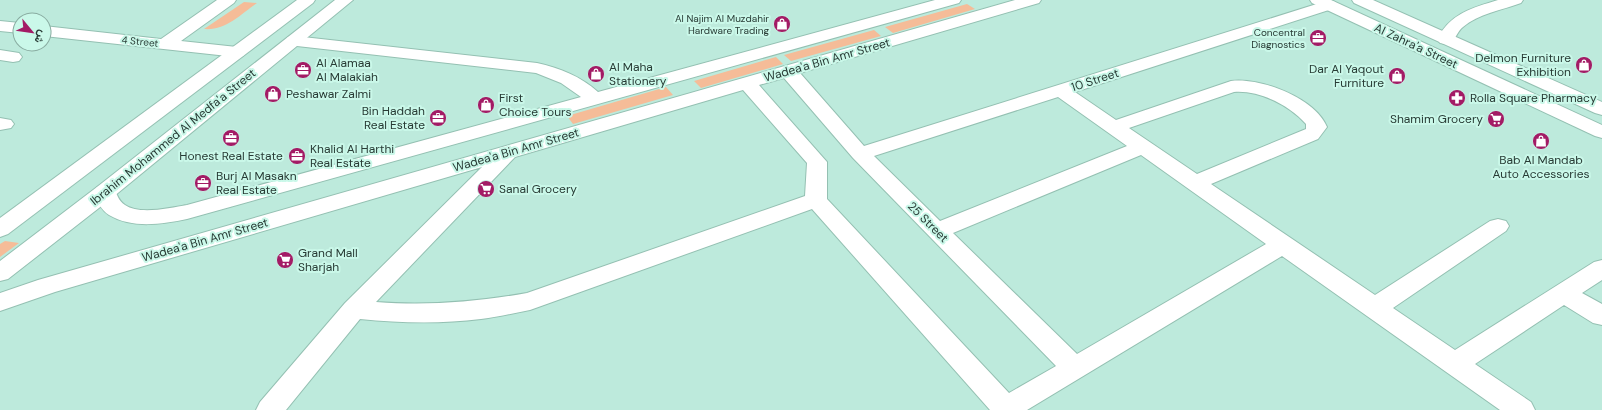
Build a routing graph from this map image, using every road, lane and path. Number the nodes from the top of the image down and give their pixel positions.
1 (228, 0) edge
2 (307, 0) edge
3 (330, 0) edge
4 (345, 0) edge
5 (953, 0) edge
6 (1360, 0) edge
7 (1515, 0) edge
8 (1024, 2) edge
9 (1324, 3) edge
10 (0, 26) edge
11 (12, 27) edge
12 (52, 32) edge
13 (1446, 39) junction
14 (294, 41) junction
15 (165, 44) junction
16 (237, 52) junction
17 (788, 71) junction
18 (747, 83) junction
19 (1062, 91) junction
20 (594, 99) junction
21 (1602, 108) edge
22 (1114, 127) junction
23 (1602, 132) edge
24 (429, 144) junction
25 (1143, 147) junction
26 (509, 152) junction
27 (860, 154) junction
28 (1194, 183) junction
29 (105, 192) junction
30 (816, 200) junction
31 (325, 205) junction
32 (1498, 226) dead end
33 (0, 229) edge
34 (937, 231) junction
35 (1283, 245) junction
36 (1602, 268) edge
37 (0, 273) edge
38 (1564, 294) junction
39 (0, 302) edge
40 (1374, 308) junction
41 (354, 309) junction
42 (1602, 316) edge
43 (1455, 364) junction
44 (1074, 368) junction
45 (270, 410) edge
46 (1006, 410) edge
47 (1521, 410) edge

1 - 15 street
2 - 16 street
3 - 14 street
4 - 14 street, Ibrahim Mohammed Al Medfa'a Street
5 - 20 street, Wadea'a Bin Amr Street
6 - 13 street, Al Zahra'a Street
7 - 13 street
8 - 17 street, Wadea'a Bin Amr Street
9 - 19 street, 10 Street
9 - 23 street, Al Zahra'a Street
10 - 11 street
12 - 15 street, 4 Street
13 - 21 street, Al Zahra'a Street
14 - 20 street
14 - 29 street, Ibrahim Mohammed Al Medfa'a Street
15 - 16 street, 4 Street
16 - 33 street
17 - 18 street, Wadea'a Bin Amr Street
17 - 27 street, 25 Street
18 - 26 street, Wadea'a Bin Amr Street
18 - 30 street
19 - 22 street
19 - 27 street, 10 Street
20 - 24 street, Wadea'a Bin Amr Street
22 - 25 street
22 - 28 street
24 - 29 street, Wadea'a Bin Amr Street
24 - 31 street
25 - 28 street
25 - 34 street
26 - 31 street, Wadea'a Bin Amr Street
26 - 41 street
27 - 34 street, 25 Street
28 - 35 street
29 - 37 street, Ibrahim Mohammed Al Medfa'a Street
30 - 41 street
30 - 46 street
31 - 39 street, Wadea'a Bin Amr Street
32 - 40 street
34 - 44 street, 25 Street
35 - 40 street
35 - 44 street
36 - 38 street
38 - 42 street
38 - 43 street
40 - 43 street
41 - 45 street
43 - 47 street
44 - 46 street

